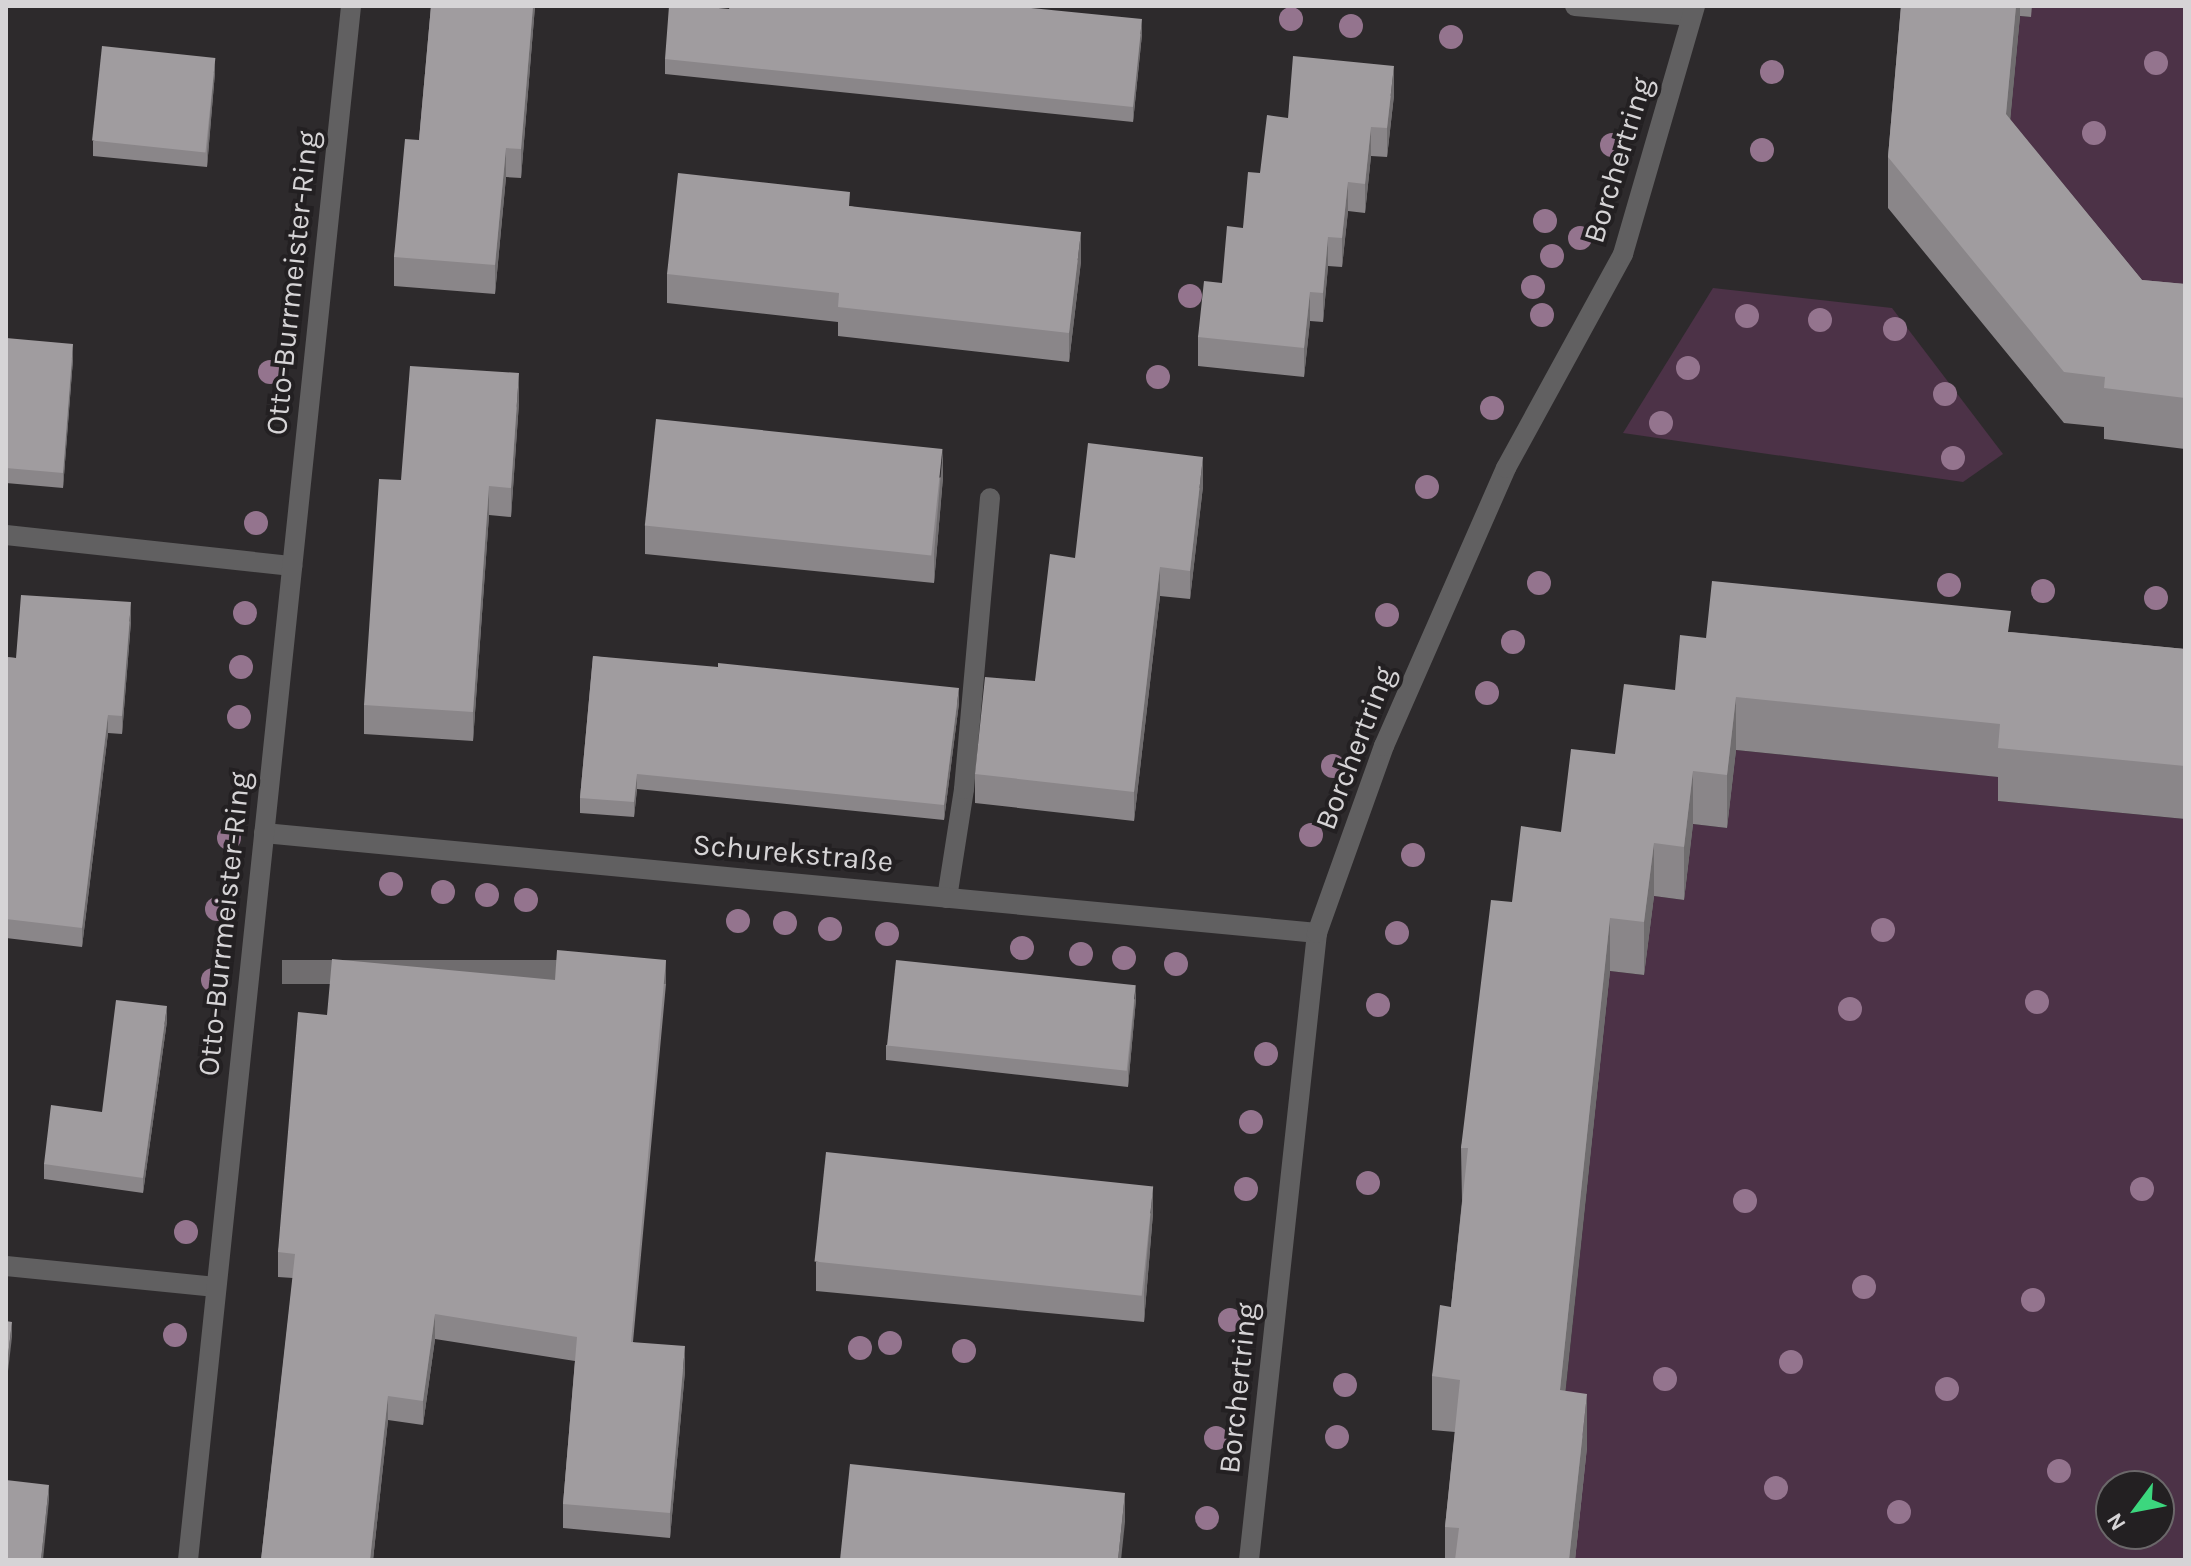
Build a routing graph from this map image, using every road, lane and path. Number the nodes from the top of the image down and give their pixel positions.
1 (351, 6) edge
2 (1575, 6) edge
3 (1694, 11) edge
4 (990, 498) dead end
5 (6, 535) edge
6 (292, 566) junction
7 (264, 833) junction
8 (947, 898) junction
9 (1317, 933) junction
10 (6, 1266) edge
11 (216, 1287) junction
12 (188, 1560) edge
13 (1249, 1560) edge

1 - 6 street, Otto-Burrmeister-Ring
2 - 3 street
3 - 9 street, Borchertring
4 - 8 street
5 - 6 street
6 - 7 street, Otto-Burrmeister-Ring
7 - 8 street, Schurekstraße
7 - 11 street, Otto-Burrmeister-Ring
8 - 9 street, Schurekstraße
9 - 13 street, Borchertring
10 - 11 street
11 - 12 street, Otto-Burrmeister-Ring

